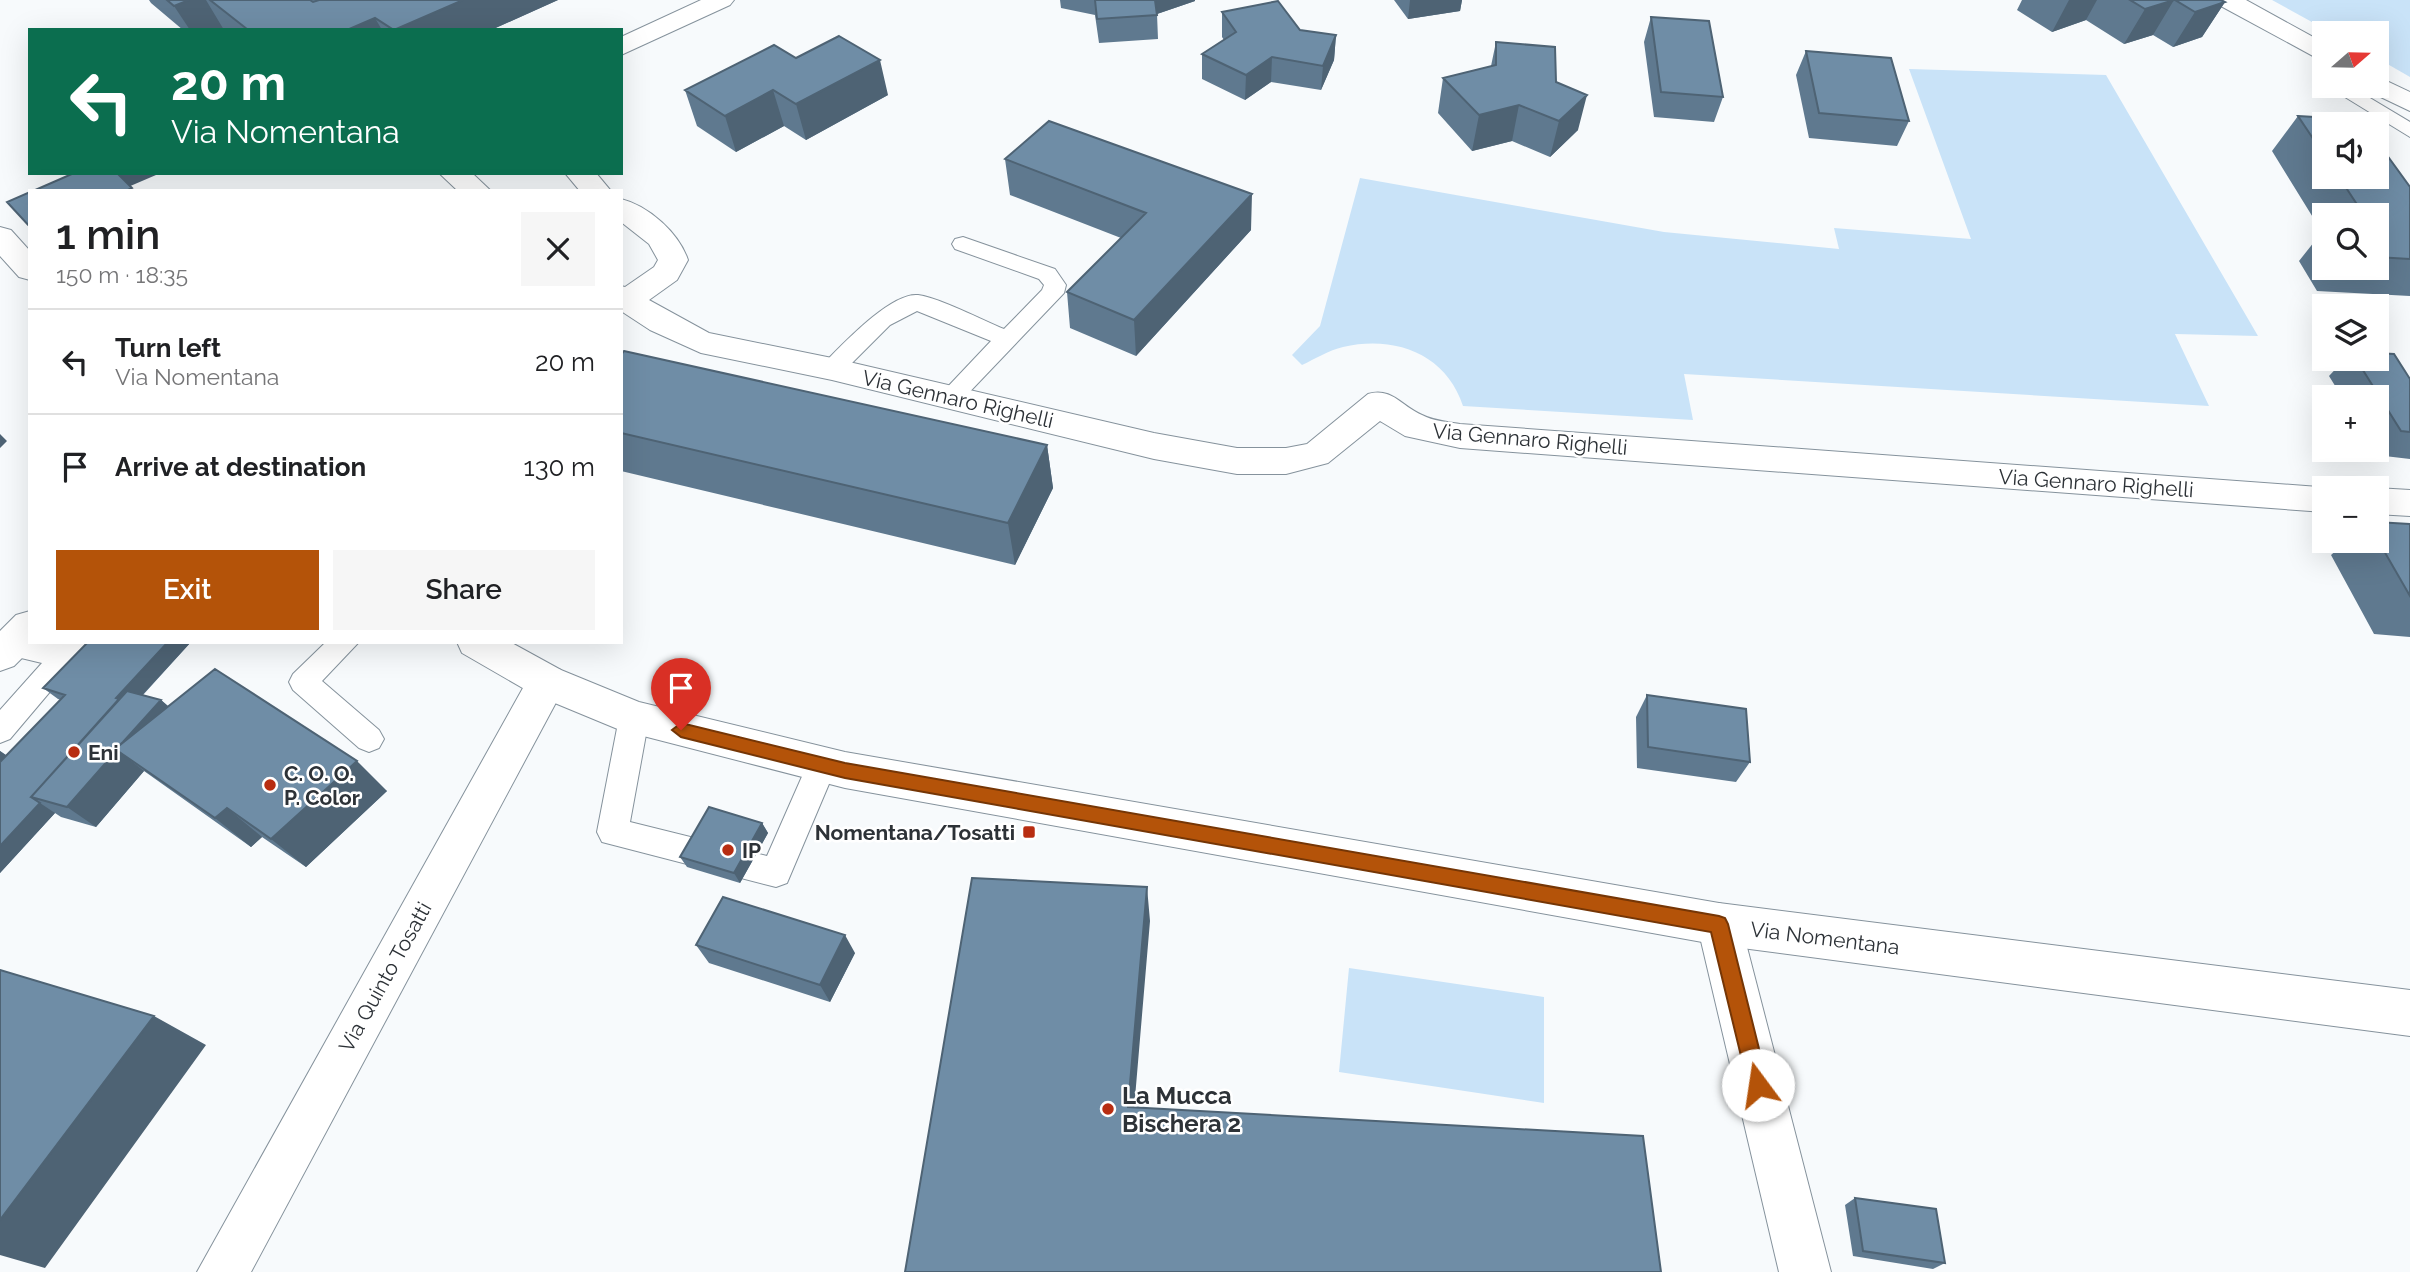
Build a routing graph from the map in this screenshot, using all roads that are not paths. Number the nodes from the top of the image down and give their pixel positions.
1 (721, 0) edge
2 (2228, 0) edge
3 (623, 47) edge
4 (2312, 47) edge
5 (2389, 91) edge
6 (2356, 98) edge
7 (2410, 103) edge
8 (2410, 131) edge
9 (456, 175) edge
10 (581, 175) edge
11 (474, 189) edge
12 (595, 189) edge
13 (623, 210) edge
14 (0, 237) edge
15 (963, 244) dead end
16 (28, 268) edge
17 (624, 298) edge
18 (1008, 339) junction
19 (832, 369) junction
20 (951, 396) junction
21 (2312, 498) edge
22 (2389, 502) edge
23 (2410, 503) edge
24 (30, 644) edge
25 (343, 644) edge
26 (480, 644) edge
27 (72, 649) edge
28 (547, 682) junction
29 (634, 718) junction
30 (0, 730) edge
31 (369, 739) dead end
32 (822, 765) junction
33 (1719, 924) junction
34 (2410, 1013) edge
35 (223, 1272) edge
36 (1805, 1272) edge

1 - 3 street
2 - 4 street
5 - 7 street
6 - 8 lane
9 - 11 street
10 - 12 street
13 - 17 street
14 - 16 street
15 - 18 lane
17 - 19 street, Via Gennaro Righelli
18 - 19 lane
18 - 20 lane
19 - 20 street, Via Gennaro Righelli
20 - 21 street, Via Gennaro Righelli
22 - 23 street
24 - 27 lane
25 - 31 lane
26 - 28 street, Via Nomentana
27 - 30 lane
28 - 29 street, Via Nomentana
28 - 35 street, Via Quinto Tosatti
29 - 32 street, Via Nomentana
29 - 32 lane
32 - 33 street, Via Nomentana
33 - 34 street, Via Nomentana
33 - 36 street

